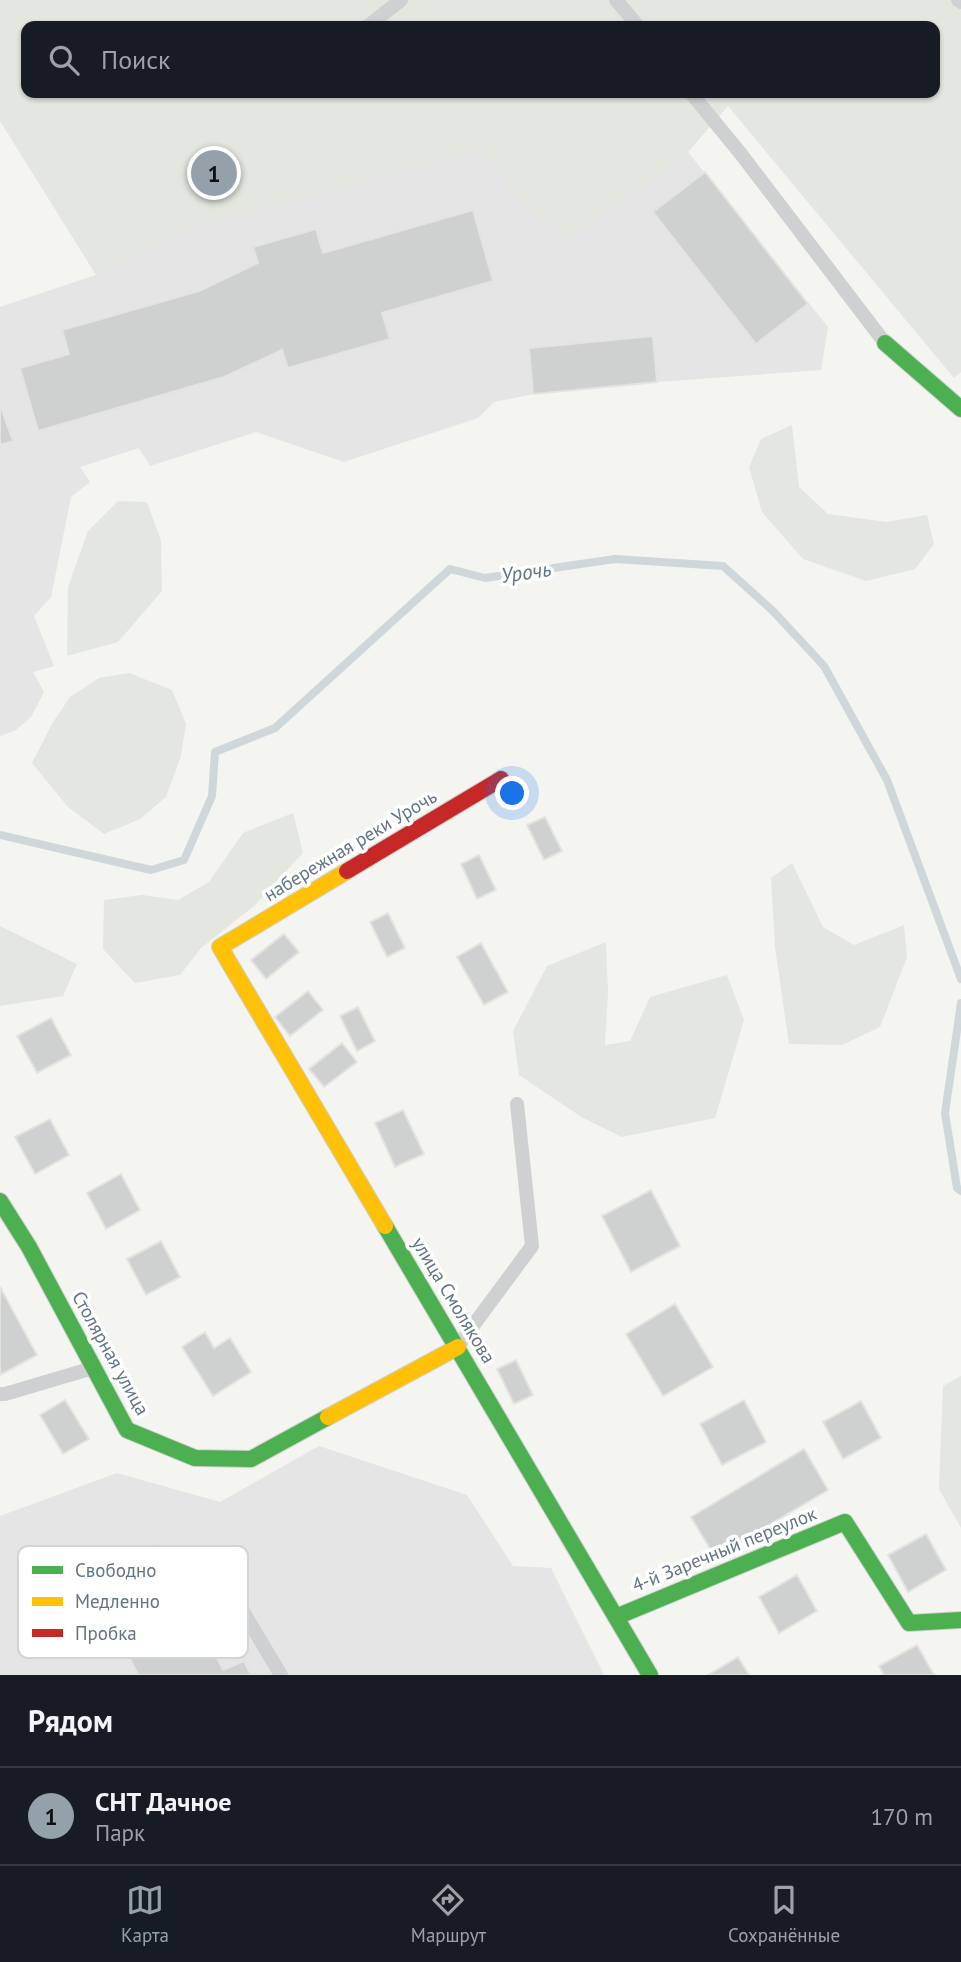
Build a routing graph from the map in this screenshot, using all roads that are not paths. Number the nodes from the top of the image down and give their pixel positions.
1 (401, 0) edge
2 (616, 0) edge
3 (374, 21) edge
4 (634, 21) edge
5 (695, 98) edge
6 (885, 343) joint
7 (961, 409) edge
8 (501, 779) dead end
9 (220, 947) joint
10 (517, 1104) dead end
11 (0, 1200) edge
12 (457, 1347) junction
13 (94, 1368) junction
14 (0, 1394) edge
15 (616, 1617) junction
16 (248, 1619) edge
17 (961, 1620) edge
18 (281, 1675) edge
19 (650, 1675) edge

1 - 3 lane
2 - 4 lane
5 - 6 lane
6 - 7 street
8 - 9 street, набережная реки Урочь
9 - 12 street, улица Смолякова
10 - 12 lane
11 - 13 street, Столярная улица
12 - 13 street, Столярная улица
12 - 15 street, улица Смолякова
13 - 14 lane
15 - 17 street, 4-й Заречный переулок
15 - 19 street, улица Смолякова
16 - 18 lane

